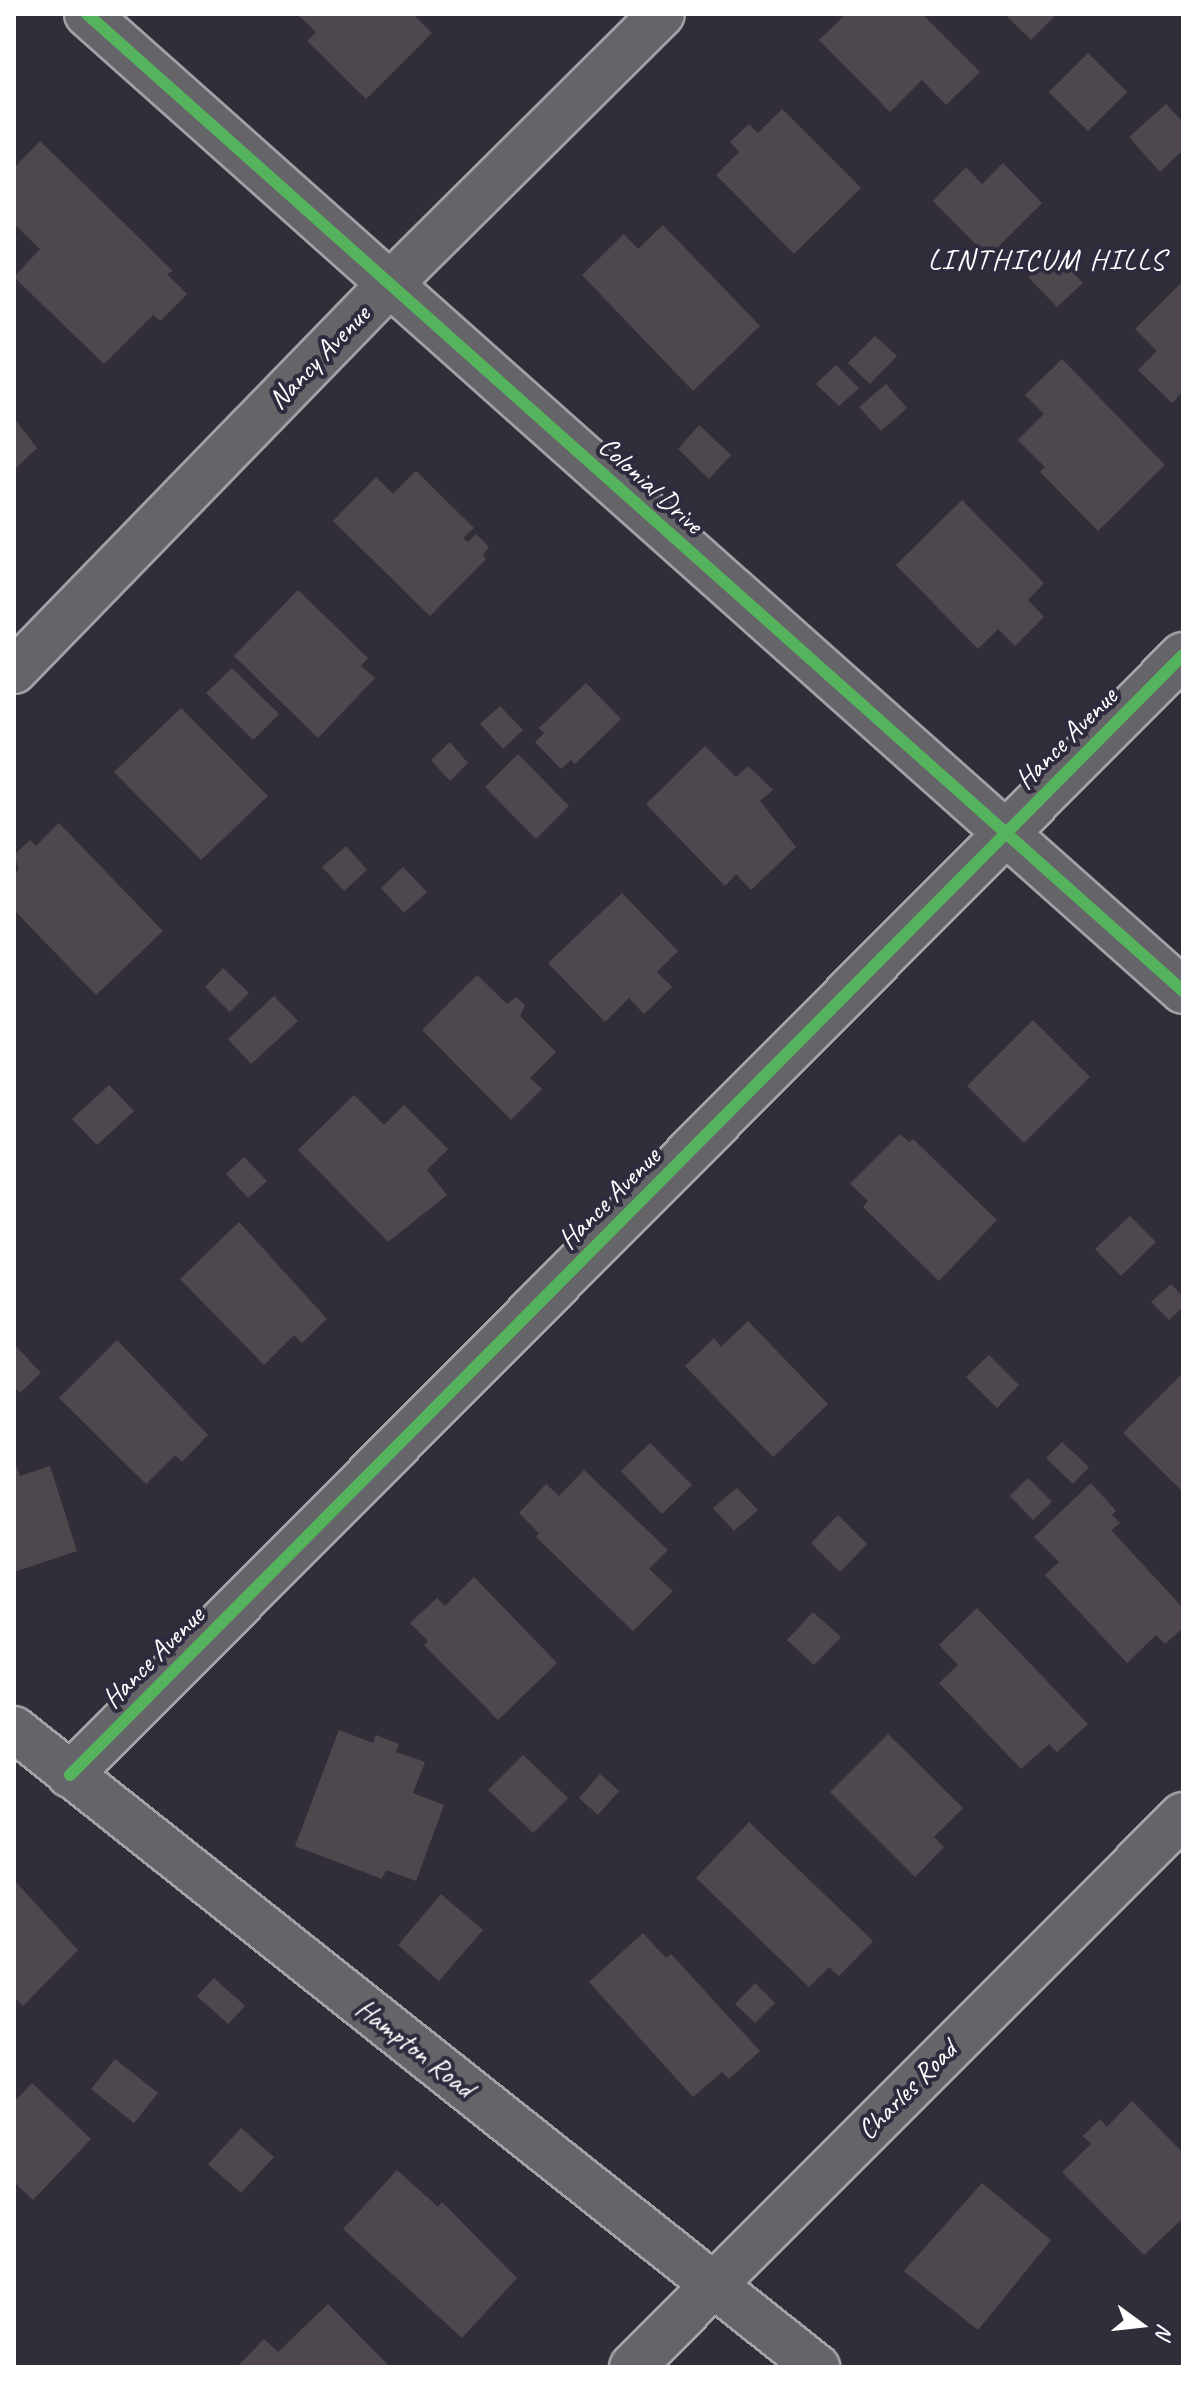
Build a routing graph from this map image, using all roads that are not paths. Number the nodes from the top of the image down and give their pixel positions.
1 (87, 14) edge
2 (662, 14) edge
3 (390, 284) junction
4 (1183, 655) edge
5 (14, 671) edge
6 (1006, 833) junction
7 (1183, 991) edge
8 (14, 1729) edge
9 (70, 1775) junction
10 (1183, 1815) edge
11 (712, 2284) junction
12 (632, 2367) edge
13 (817, 2367) edge

1 - 3 street, Colonial Drive
2 - 3 street, Nancy Avenue
3 - 5 street, Nancy Avenue
3 - 6 street, Colonial Drive
4 - 6 street, Hance Avenue
6 - 7 street, Colonial Drive
6 - 9 street, Hance Avenue
8 - 9 street, Hampton Road
9 - 11 street, Hampton Road
10 - 11 street, Charles Road
11 - 12 street, Charles Road
11 - 13 street, Hampton Road

